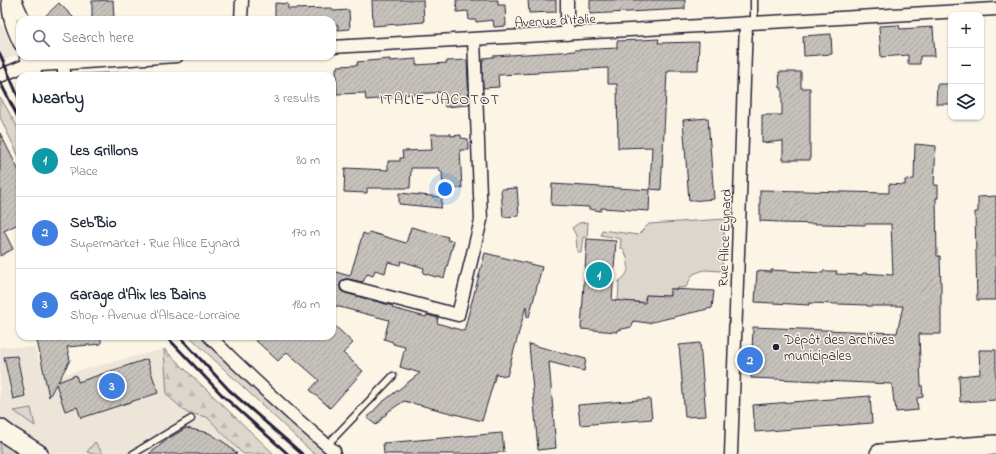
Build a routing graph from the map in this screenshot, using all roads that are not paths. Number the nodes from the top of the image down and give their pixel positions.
1 (1, 0) edge
2 (8, 0) edge
3 (15, 0) edge
4 (242, 0) edge
5 (567, 0) edge
6 (754, 0) edge
7 (996, 9) edge
8 (22, 16) edge
9 (241, 16) edge
10 (10, 19) junction
11 (750, 23) junction
12 (567, 34) junction
13 (16, 35) edge
14 (474, 39) junction
15 (336, 47) edge
16 (47, 60) edge
17 (112, 60) edge
18 (64, 63) junction
19 (31, 66) edge
20 (64, 72) edge
21 (0, 76) edge
22 (347, 286) dead end
23 (213, 340) edge
24 (393, 376) dead end
25 (191, 419) dead end
26 (0, 429) edge
27 (996, 445) edge
28 (331, 448) joint
29 (38, 454) edge
30 (133, 454) edge
31 (731, 454) edge
32 (880, 454) edge

1 - 10 street
2 - 10 street
3 - 8 street
4 - 9 street
5 - 12 street
6 - 11 lane
7 - 11 street, Avenue d'Italie
10 - 13 street
11 - 12 street, Avenue d'Italie
11 - 31 street, Rue Alice Eynard
12 - 14 street, Avenue d'Italie
14 - 15 street, Avenue d'Italie
14 - 22 street
16 - 18 street
16 - 19 street
17 - 18 street
18 - 20 street
19 - 21 street
23 - 28 street
24 - 28 lane
25 - 30 lane
26 - 29 main road
27 - 32 main road

